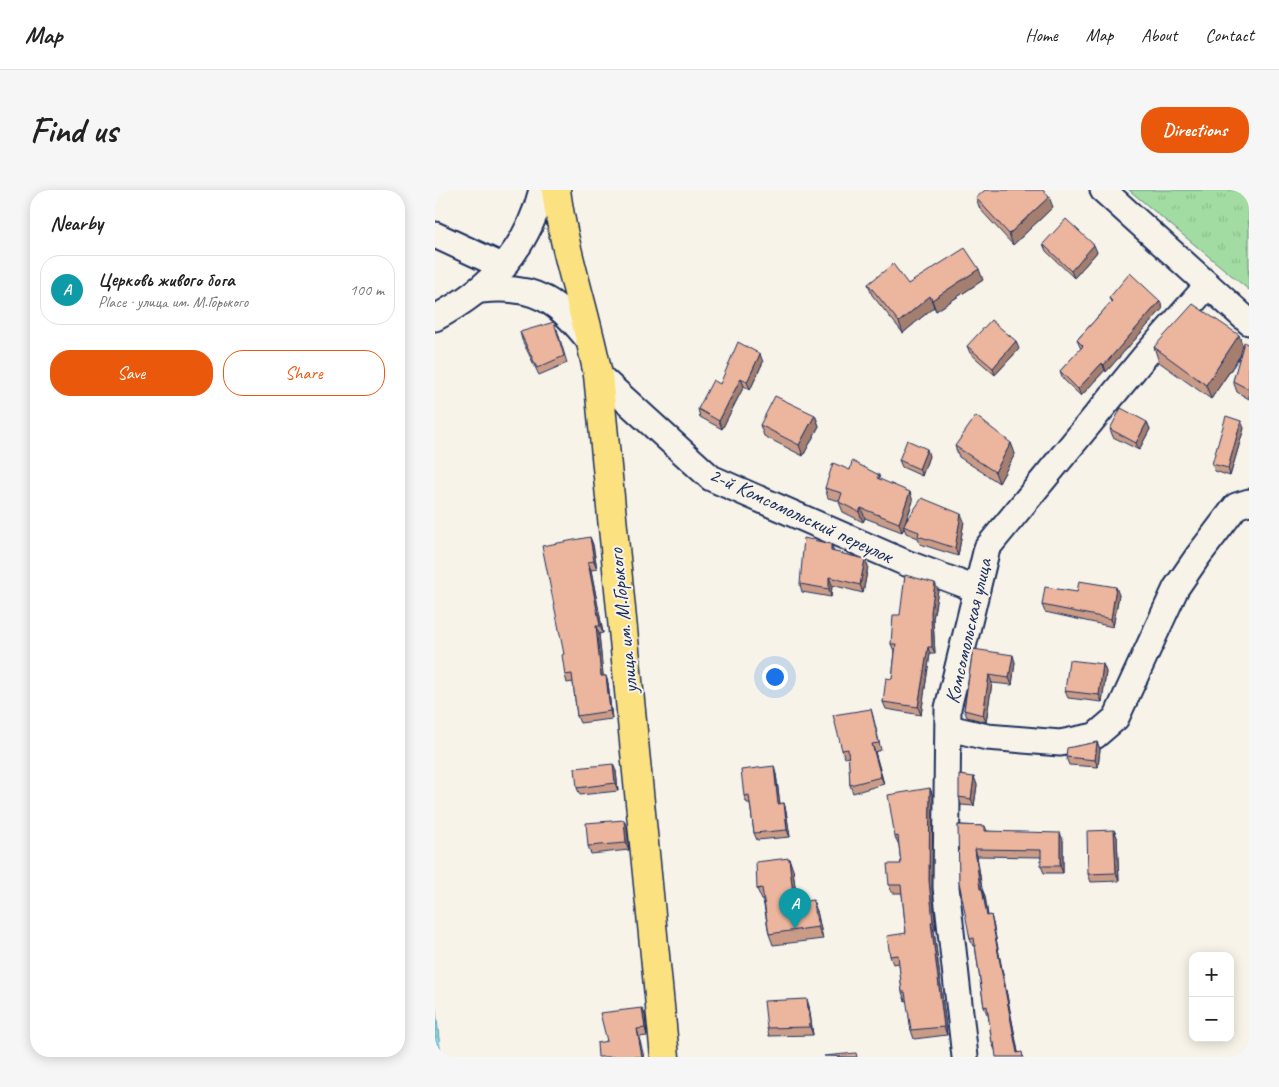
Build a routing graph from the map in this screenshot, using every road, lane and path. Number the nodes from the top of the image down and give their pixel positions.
1 (542, 190) edge
2 (556, 190) edge
3 (1103, 190) edge
4 (435, 235) edge
5 (504, 267) junction
6 (1207, 285) junction
7 (481, 290) junction
8 (435, 318) edge
9 (1249, 322) edge
10 (593, 346) junction
11 (598, 375) junction
12 (1249, 502) edge
13 (976, 588) junction
14 (949, 728) junction
15 (665, 1057) edge
16 (965, 1057) edge

1 - 5 street
2 - 10 main road, улица им. М.Горького
3 - 6 street
4 - 5 street
5 - 7 street
6 - 9 street
6 - 13 street, Комсомольская улица
7 - 8 street
7 - 10 street
10 - 11 main road, улица им. М.Горького
11 - 13 street, 2-й Комсомольский переулок
11 - 15 main road, улица им. М.Горького
12 - 14 street
13 - 14 street, Комсомольская улица
14 - 16 street, Комсомольская улица

